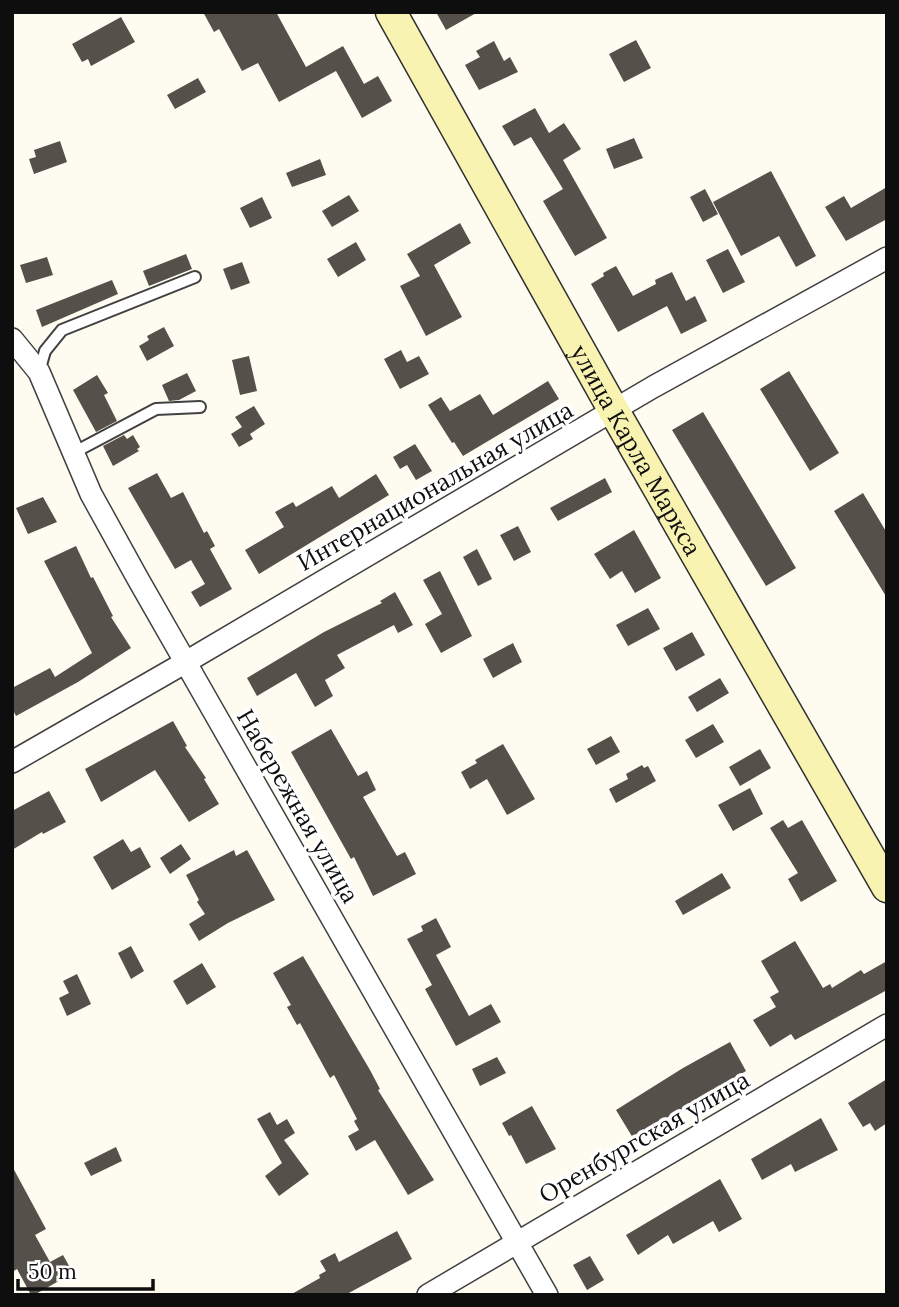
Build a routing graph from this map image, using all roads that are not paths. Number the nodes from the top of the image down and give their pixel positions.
1 (391, 12) edge
2 (887, 258) edge
3 (195, 277) dead end
4 (12, 338) edge
5 (39, 372) junction
6 (201, 407) dead end
7 (614, 411) junction
8 (74, 453) junction
9 (186, 662) junction
10 (12, 762) edge
11 (887, 887) edge
12 (887, 1025) edge
13 (516, 1243) junction
14 (428, 1295) edge
15 (547, 1295) edge

1 - 7 main road, улица Карла Маркса
2 - 7 street, Интернациональная улица
3 - 5 lane
4 - 5 street, Набережная улица
5 - 8 street, Набережная улица
6 - 8 lane
7 - 9 street, Интернациональная улица
7 - 11 main road, улица Карла Маркса
8 - 9 street, Набережная улица
9 - 10 street, Интернациональная улица
9 - 13 street, Набережная улица
12 - 13 street, Оренбургская улица
13 - 14 street, Оренбургская улица
13 - 15 street, Набережная улица

